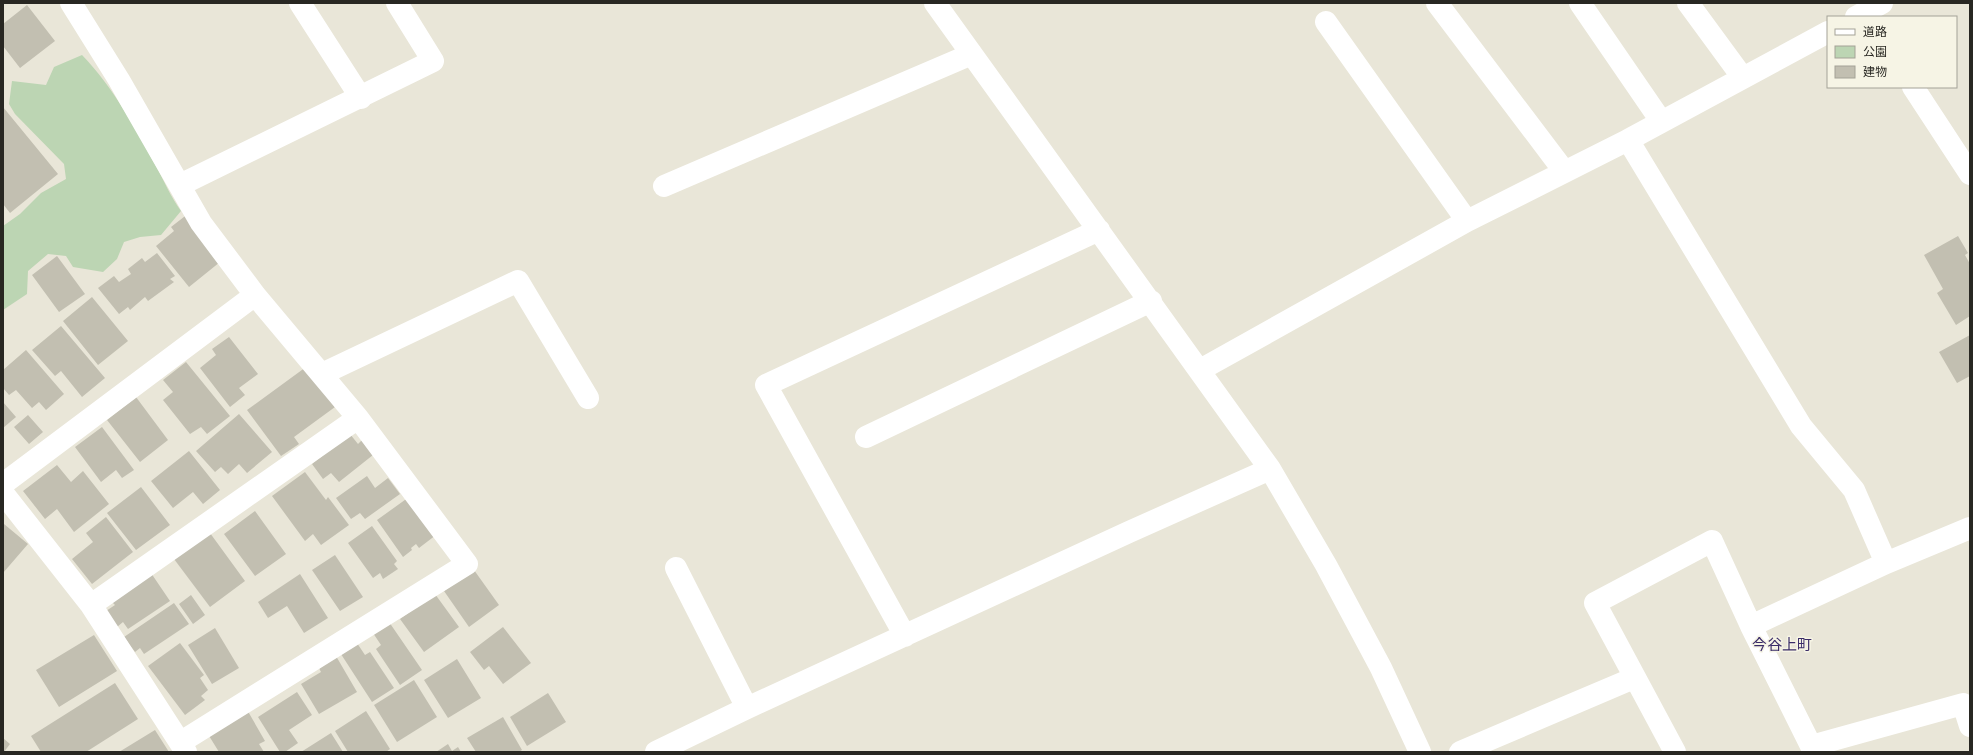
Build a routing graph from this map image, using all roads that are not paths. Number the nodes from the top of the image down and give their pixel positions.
1 (71, 3) edge
2 (300, 3) edge
3 (397, 3) edge
4 (935, 3) edge
5 (1438, 3) edge
6 (1580, 3) edge
7 (1688, 3) edge
8 (1326, 22) dead end
9 (1827, 33) edge
10 (972, 54) junction
11 (1743, 78) junction
12 (1914, 88) edge
13 (361, 98) junction
14 (1661, 121) junction
15 (1628, 140) junction
16 (1564, 172) junction
17 (1970, 174) edge
18 (180, 185) junction
19 (664, 186) dead end
20 (1467, 221) junction
21 (1099, 230) junction
22 (255, 295) junction
23 (1151, 301) junction
24 (1200, 370) junction
25 (322, 374) junction
26 (588, 398) dead end
27 (358, 418) junction
28 (866, 436) dead end
29 (1270, 469) junction
30 (3, 484) edge
31 (3, 493) edge
32 (1970, 528) edge
33 (1886, 562) junction
34 (676, 568) dead end
35 (91, 605) junction
36 (1751, 626) junction
37 (906, 636) junction
38 (1634, 678) junction
39 (747, 708) junction
40 (1970, 726) edge
41 (183, 747) edge
42 (656, 752) edge
43 (1420, 752) edge
44 (1460, 752) edge
45 (1675, 752) edge

1 - 18 street
2 - 13 street
3 - 13 street
4 - 10 street
5 - 16 street
6 - 14 street
7 - 11 street
8 - 20 street
9 - 11 street
10 - 19 street
10 - 21 street
11 - 14 street
12 - 17 street
13 - 18 street
14 - 15 street
15 - 16 street
15 - 33 street
16 - 20 street
18 - 22 street
20 - 24 street
21 - 23 street
21 - 37 street
22 - 25 street
22 - 30 street
23 - 24 street
23 - 28 street
24 - 29 street
25 - 26 street
25 - 27 street
27 - 35 street
27 - 41 street
29 - 37 street
29 - 43 street
31 - 35 street
32 - 33 street
33 - 36 street
34 - 39 street
35 - 41 street
36 - 38 street
36 - 40 street
37 - 39 street
38 - 44 street
38 - 45 street
39 - 42 street

